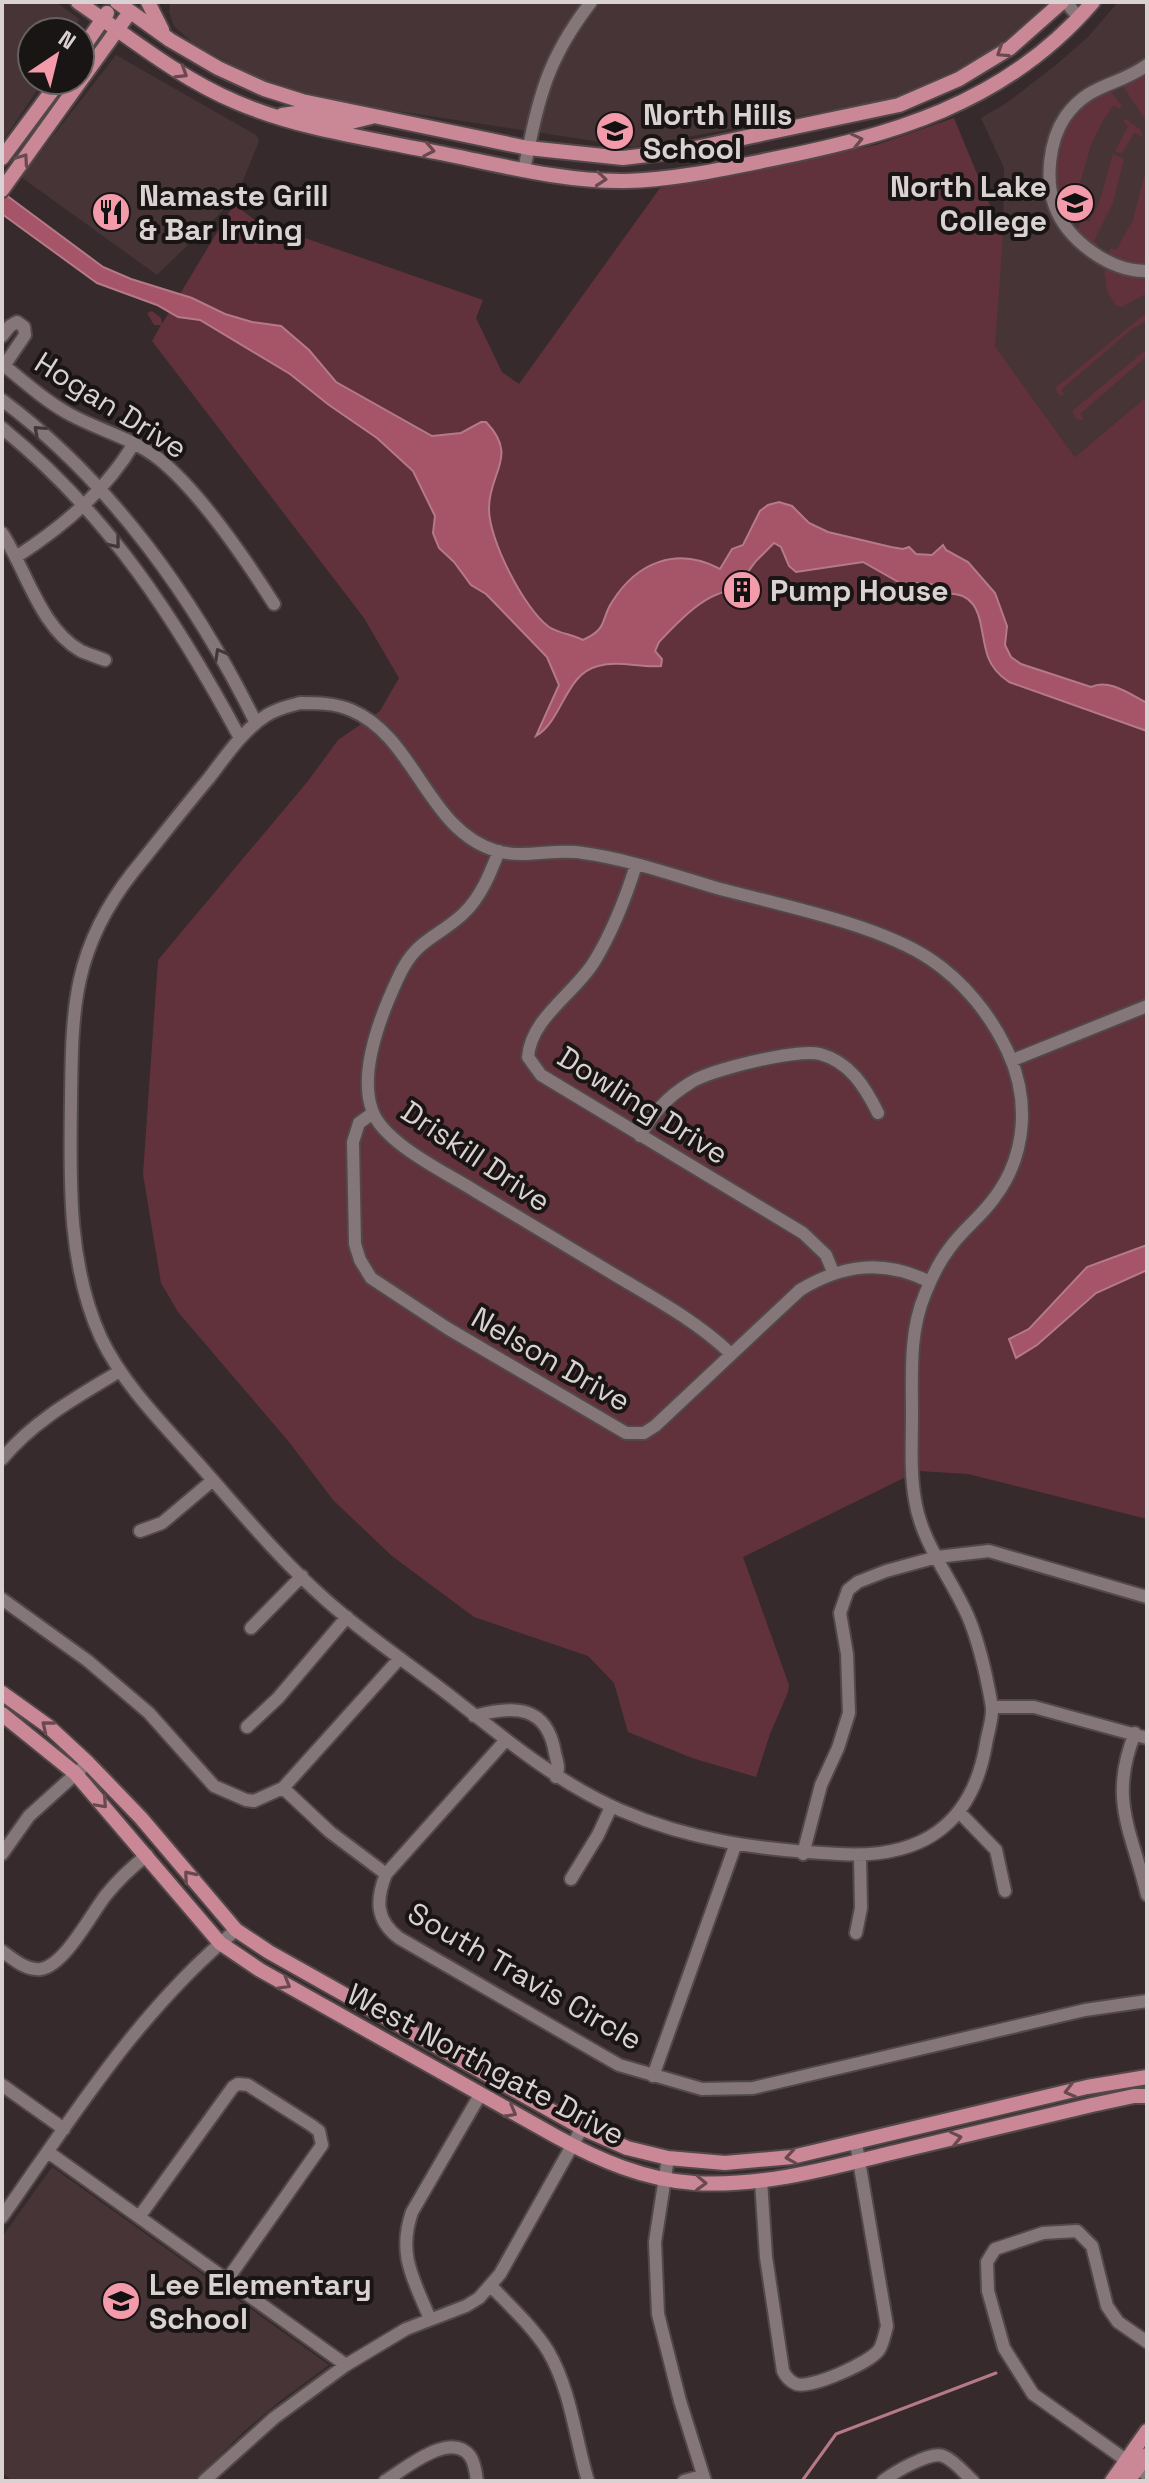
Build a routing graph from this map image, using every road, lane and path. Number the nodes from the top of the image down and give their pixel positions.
1 (78, 2) edge
2 (116, 2) edge
3 (148, 2) edge
4 (591, 2) edge
5 (1064, 2) edge
6 (1093, 2) edge
7 (133, 7) edge
8 (1079, 18) junction
9 (103, 19) junction
10 (96, 29) edge
11 (118, 30) junction
12 (170, 40) junction
13 (1147, 65) edge
14 (48, 96) edge
15 (44, 102) junction
16 (57, 111) junction
17 (375, 116) junction
18 (280, 118) junction
19 (812, 125) junction
20 (528, 148) junction
21 (818, 149) junction
22 (2, 158) edge
23 (524, 170) junction
24 (4, 187) edge
25 (1147, 271) edge
26 (2, 336) edge
27 (3, 365) edge
28 (7, 404) edge
29 (2, 422) edge
30 (2, 428) edge
31 (134, 443) junction
32 (66, 457) junction
33 (52, 472) junction
34 (98, 489) junction
35 (83, 504) junction
36 (2, 533) edge
37 (16, 557) junction
38 (274, 604) dead end
39 (105, 660) dead end
40 (256, 723) junction
41 (240, 738) junction
42 (499, 851) junction
43 (636, 865) junction
44 (1147, 1006) edge
45 (1013, 1060) junction
46 (373, 1113) junction
47 (878, 1113) dead end
48 (640, 1136) junction
49 (833, 1272) junction
50 (930, 1282) junction
51 (730, 1353) junction
52 (120, 1371) junction
53 (2, 1459) edge
54 (213, 1480) junction
55 (140, 1531) dead end
56 (937, 1557) junction
57 (302, 1576) junction
58 (1147, 1597) edge
59 (2, 1599) edge
60 (347, 1617) junction
61 (251, 1628) dead end
62 (400, 1658) junction
63 (2, 1693) edge
64 (993, 1707) junction
65 (2, 1714) edge
66 (474, 1716) junction
67 (247, 1727) dead end
68 (1141, 1735) edge
69 (505, 1741) junction
70 (88, 1763) junction
71 (75, 1773) junction
72 (556, 1777) junction
73 (283, 1788) junction
74 (611, 1807) junction
75 (960, 1813) junction
76 (735, 1846) junction
77 (2, 1854) edge
78 (803, 1854) junction
79 (147, 1855) junction
80 (860, 1856) junction
81 (386, 1874) junction
82 (571, 1879) dead end
83 (1005, 1891) dead end
84 (1147, 1895) edge
85 (236, 1930) junction
86 (856, 1933) dead end
87 (220, 1943) junction
88 (2, 1951) edge
89 (1147, 2001) edge
90 (653, 2076) junction
91 (1147, 2077) edge
92 (2, 2085) edge
93 (480, 2095) junction
94 (1147, 2096) edge
95 (582, 2128) junction
96 (64, 2129) junction
97 (856, 2143) junction
98 (573, 2146) junction
99 (48, 2152) junction
100 (668, 2158) junction
101 (860, 2161) junction
102 (666, 2179) junction
103 (761, 2180) junction
104 (2, 2217) edge
105 (139, 2217) junction
106 (227, 2280) junction
107 (491, 2286) junction
108 (430, 2319) junction
109 (1147, 2342) edge
110 (346, 2365) junction
111 (1147, 2431) edge
112 (1140, 2464) edge
113 (704, 2478) edge
114 (204, 2481) edge
115 (385, 2481) edge
116 (477, 2481) edge
117 (588, 2481) edge
118 (684, 2481) edge
119 (883, 2481) edge
120 (973, 2481) edge
121 (1112, 2481) edge
122 (1128, 2481) edge

1 - 9 main road
2 - 7 main road
2 - 9 main road
3 - 12 main road
4 - 20 street
5 - 8 street
5 -> 19 main road
6 - 8 main road
7 - 11 main road
7 - 12 main road
21 -> 8 main road
9 - 10 main road
9 - 11 main road
11 - 16 main road
11 -> 18 main road
12 - 17 main road
13 - 25 street
14 - 15 main road
15 - 16 main road
15 - 22 main road
24 -> 16 main road
17 - 18 main road
17 - 20 main road
18 -> 23 main road
19 - 20 main road
19 - 21 main road
20 - 23 street
23 -> 21 main road
26 - 27 street, Hogan Drive
27 - 31 street, Hogan Drive
28 - 29 street
32 -> 28 street
30 - 33 street
31 - 34 street
31 - 38 street, Hogan Drive
32 - 33 street
32 - 34 street
33 - 35 street
34 - 35 street
40 -> 34 street
35 - 37 street
35 -> 41 street
36 - 37 street
37 - 39 street
40 - 41 street
40 - 42 street
41 - 52 street
42 - 43 street
42 - 46 street, Driskill Drive
43 - 45 street
43 - 48 street, Dowling Drive
44 - 45 street
45 - 50 street
46 - 51 street, Driskill Drive
46 - 51 street, Nelson Drive
47 - 48 street
48 - 49 street, Dowling Drive
49 - 50 street, Nelson Drive
49 - 51 street, Nelson Drive
50 - 56 street
52 - 53 street
52 - 54 street
54 - 55 street
54 - 57 street
56 - 58 street
56 - 64 street
56 - 78 street
57 - 60 street
57 - 61 street
59 - 73 street
60 - 62 street
60 - 67 street
62 - 66 street
62 - 73 street
70 -> 63 main road, West Northgate Drive
64 - 68 street
64 - 75 street
65 - 71 main road, West Northgate Drive
66 - 69 street
66 - 72 street
68 - 84 street
69 - 72 street
69 - 81 street, South Travis Circle
70 - 71 street
85 -> 70 main road, West Northgate Drive
71 - 77 street
71 -> 79 main road, West Northgate Drive
72 - 74 street
73 - 81 street
74 - 76 street
74 - 82 street
75 - 80 street
75 - 83 street
76 - 78 street
76 - 90 street
78 - 80 street
79 - 87 main road, West Northgate Drive
79 - 88 street
80 - 86 street
81 - 90 street, South Travis Circle
85 - 87 street
85 - 95 main road, West Northgate Drive
87 -> 93 main road, West Northgate Drive
87 - 96 street
89 - 90 street, South Travis Circle
91 -> 97 main road, West Northgate Drive
92 - 96 street
93 -> 98 main road, West Northgate Drive
93 - 108 street
101 -> 94 main road, West Northgate Drive
95 - 98 street
95 - 100 main road, West Northgate Drive
96 - 99 street
97 -> 100 main road, West Northgate Drive
97 - 101 street
98 - 102 main road, West Northgate Drive
98 - 107 street
99 - 104 street
99 - 105 street
100 - 102 street
101 - 103 main road, West Northgate Drive
101 - 103 street
102 -> 103 main road, West Northgate Drive
102 - 113 street
105 - 106 street
105 - 106 street
106 - 110 street
107 - 108 street
107 - 117 street
108 - 110 street
109 - 112 street
110 - 114 street
111 - 112 main road
112 - 121 main road
112 - 122 main road
113 - 118 street
115 - 116 street
119 - 120 street

